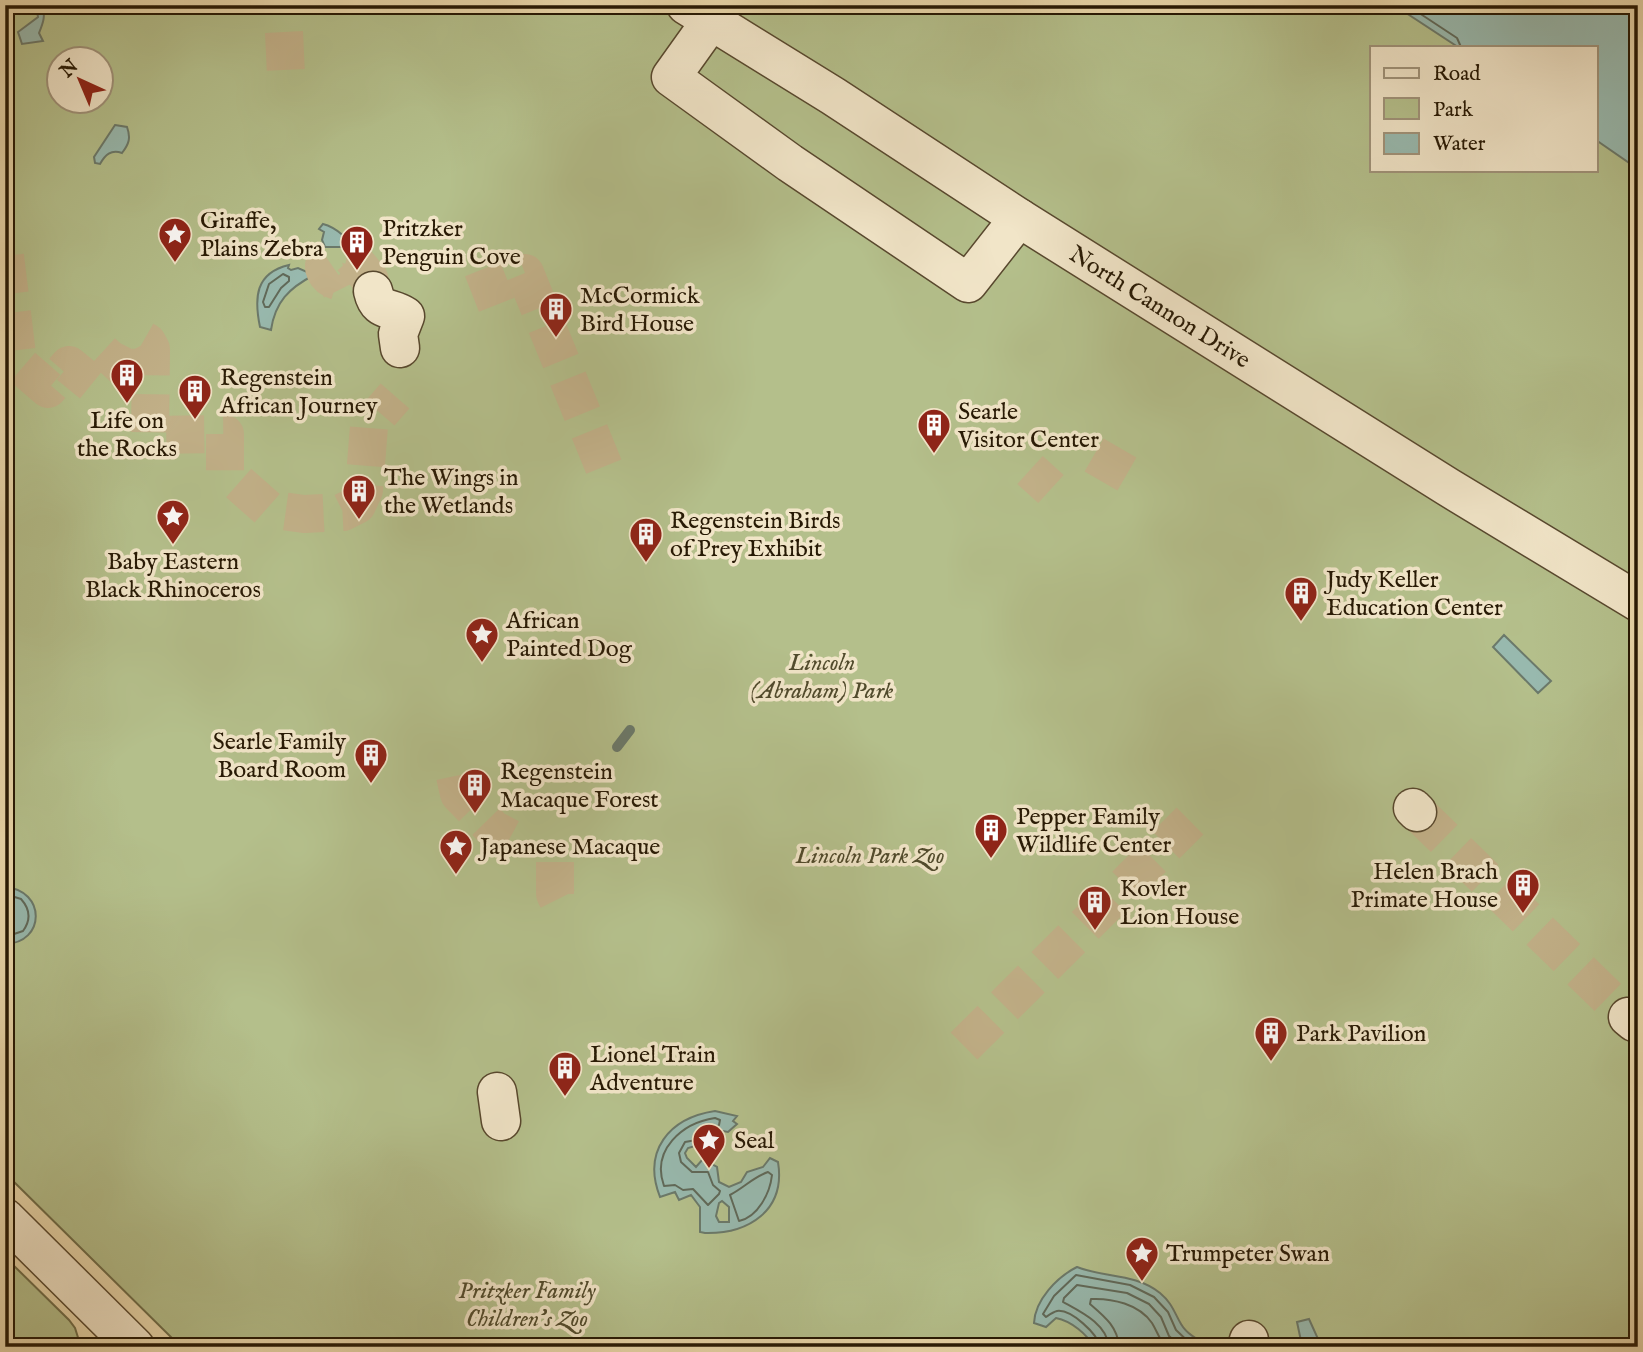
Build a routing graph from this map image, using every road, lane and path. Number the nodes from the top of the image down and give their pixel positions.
1 (699, 13) edge
2 (1019, 218) junction
3 (373, 291) tunnel mouth
4 (400, 348) dead end
5 (1638, 602) edge
6 (5, 1218) edge
7 (135, 1347) edge

1 - 2 street, North Cannon Drive
1 - 2 street
2 - 5 street, North Cannon Drive
3 - 4 street
6 - 7 street

